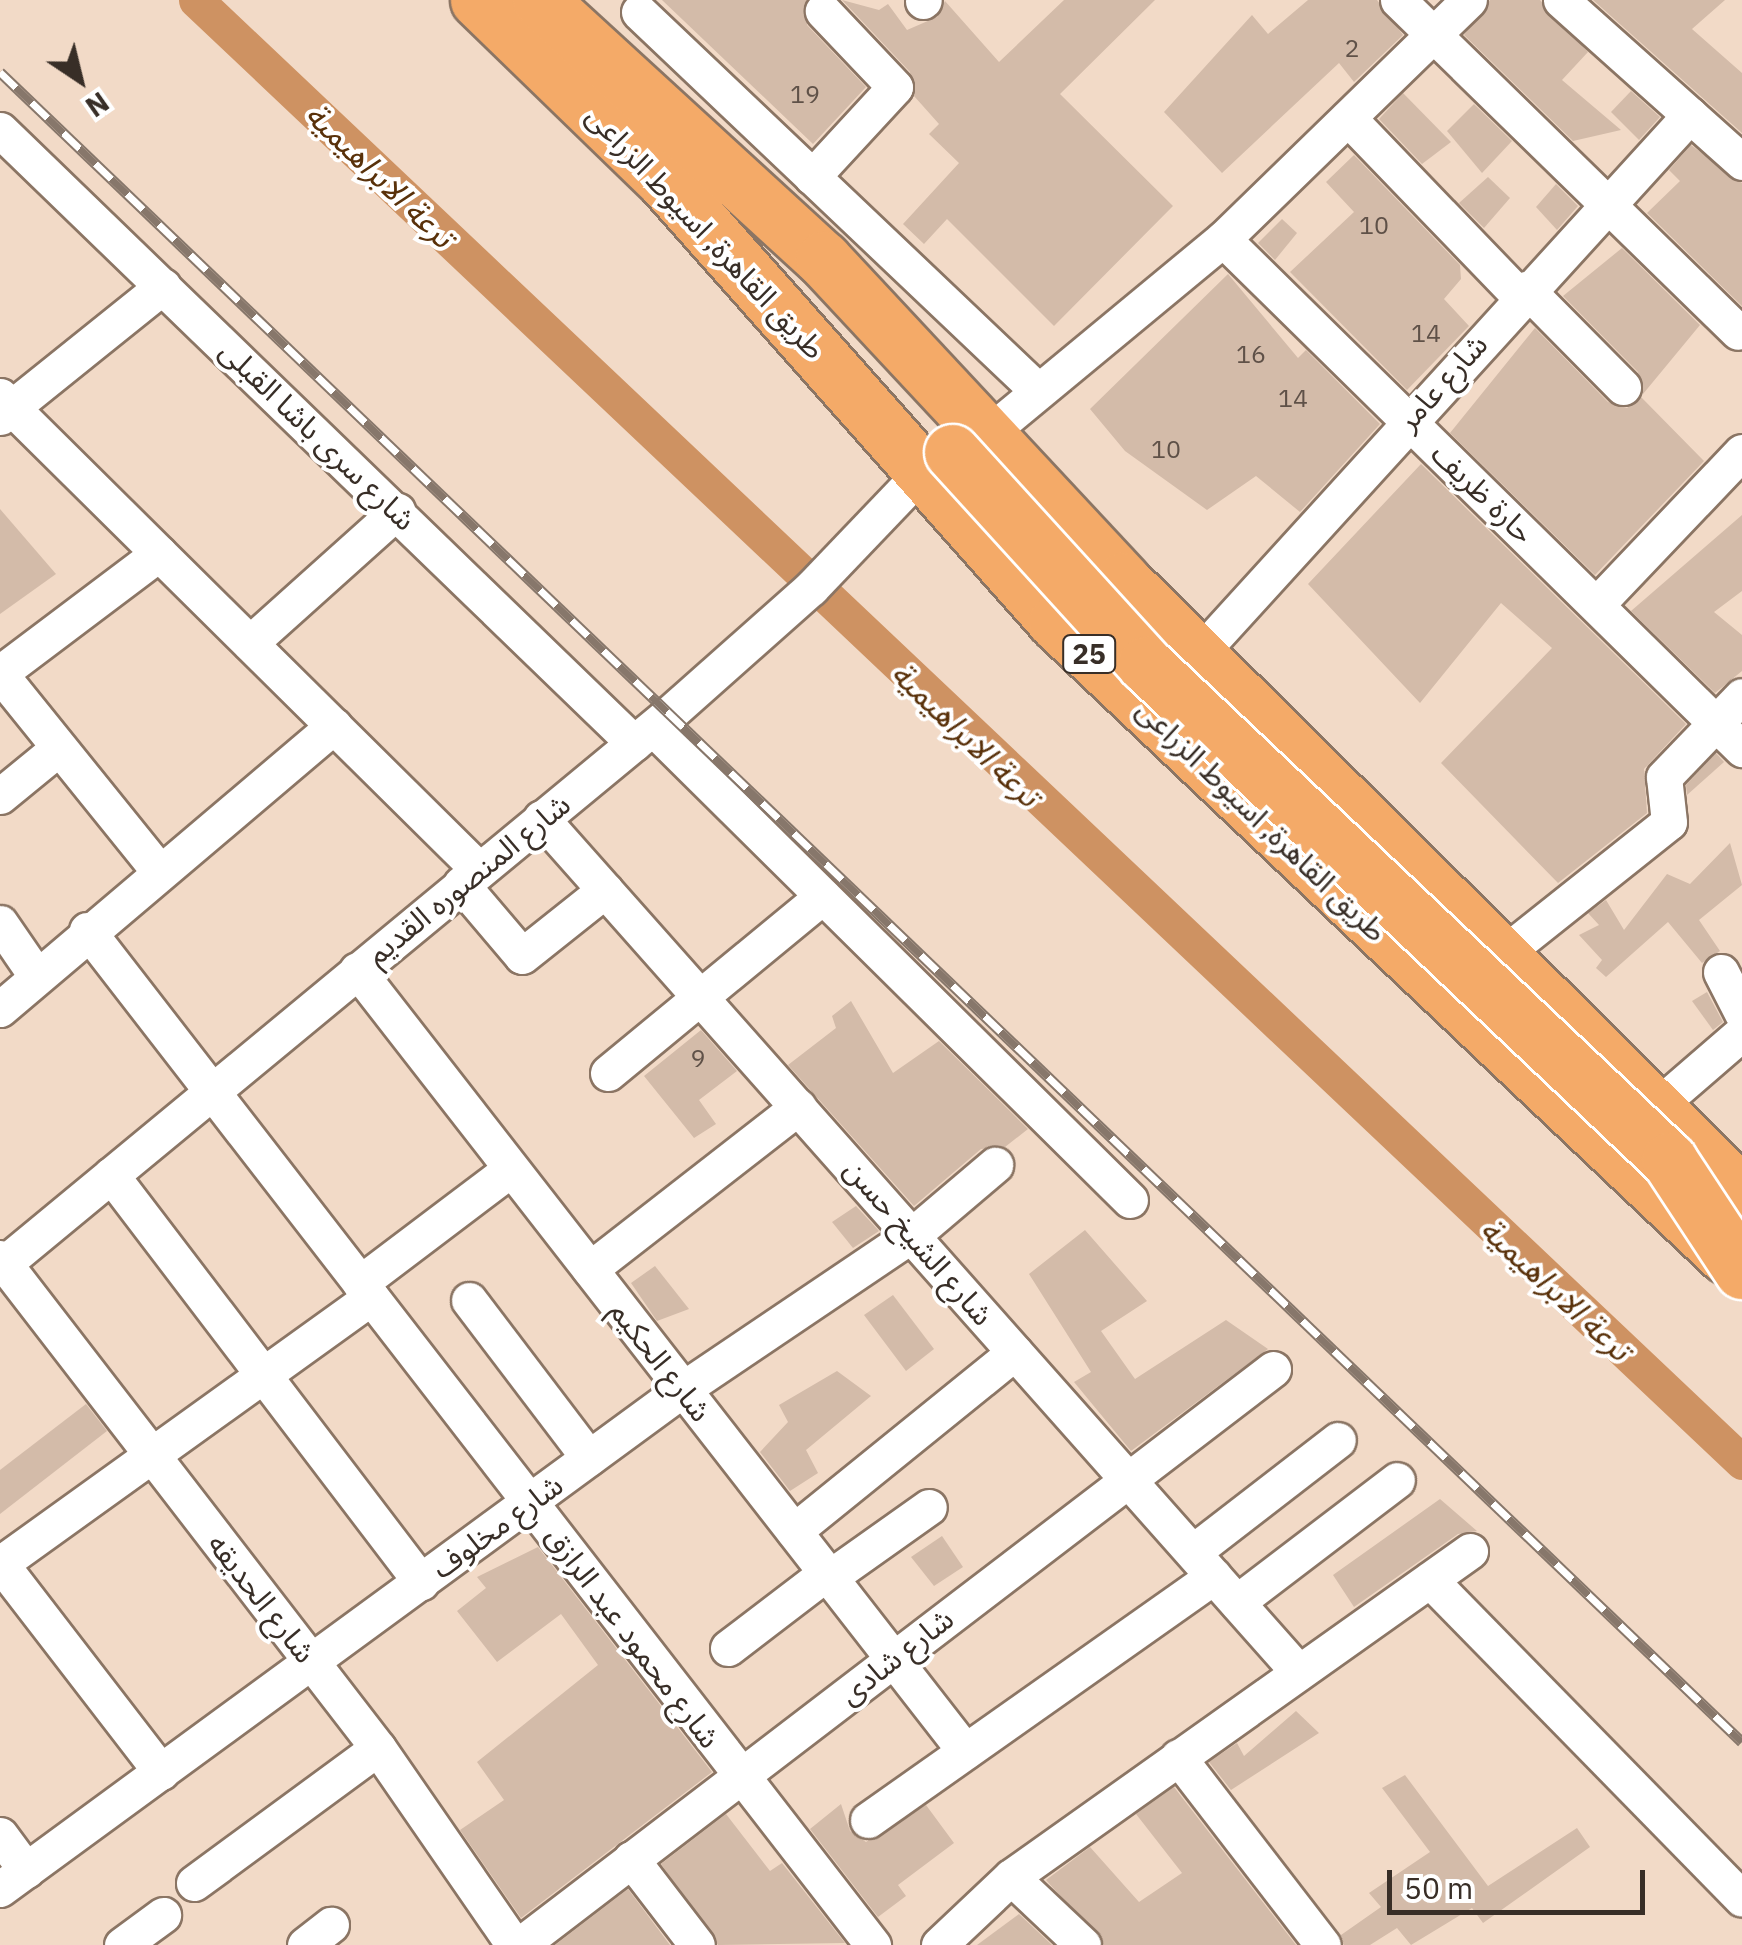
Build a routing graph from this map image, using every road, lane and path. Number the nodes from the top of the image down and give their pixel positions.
1 (478, 0) edge
2 (540, 0) edge
3 (1398, 0) edge
4 (1469, 0) edge
5 (1561, 0) edge
6 (648, 6) edge
7 (823, 10) dead end
8 (1435, 36) junction
9 (582, 39) junction
10 (1690, 115) junction
11 (1348, 118) junction
12 (0, 130) edge
13 (1742, 162) edge
14 (812, 177) junction
15 (1607, 204) junction
16 (1223, 239) junction
17 (163, 286) junction
18 (1522, 293) junction
19 (1738, 332) dead end
20 (1623, 387) dead end
21 (1035, 388) junction
22 (4, 407) edge
23 (1408, 420) junction
24 (1742, 452) edge
25 (953, 453) junction
26 (397, 512) junction
27 (159, 554) junction
28 (1597, 604) junction
29 (250, 643) junction
30 (1199, 654) junction
31 (0, 674) edge
32 (1742, 696) edge
33 (334, 726) junction
34 (644, 736) junction
35 (1729, 737) edge
36 (55, 751) junction
37 (0, 796) edge
38 (542, 818) junction
39 (159, 871) junction
40 (470, 877) junction
41 (605, 890) junction
42 (824, 896) junction
43 (0, 924) edge
44 (87, 930) junction
45 (1502, 955) junction
46 (357, 970) junction
47 (1720, 972) dead end
48 (35, 974) junction
49 (700, 997) junction
50 (0, 1010) edge
51 (1742, 1012) edge
52 (1742, 1033) edge
53 (608, 1072) dead end
54 (211, 1090) junction
55 (798, 1107) junction
56 (1656, 1108) junction
57 (996, 1165) dead end
58 (512, 1169) junction
59 (111, 1174) junction
60 (1742, 1194) edge
61 (1130, 1200) dead end
62 (916, 1232) junction
63 (2, 1263) edge
64 (1742, 1268) edge
65 (590, 1270) junction
66 (366, 1290) junction
67 (469, 1300) dead end
68 (1014, 1352) junction
69 (1272, 1369) dead end
70 (264, 1376) junction
71 (683, 1389) junction
72 (1338, 1440) dead end
73 (153, 1457) junction
74 (589, 1458) junction
75 (1127, 1478) junction
76 (1396, 1480) dead end
77 (530, 1502) junction
78 (929, 1508) dead end
79 (794, 1531) junction
80 (1470, 1551) dead end
81 (0, 1564) edge
82 (828, 1575) junction
83 (1214, 1577) junction
84 (1430, 1580) junction
85 (420, 1582) junction
86 (728, 1648) dead end
87 (892, 1658) junction
88 (312, 1663) junction
89 (1296, 1668) junction
90 (378, 1748) junction
91 (965, 1752) junction
92 (1178, 1758) junction
93 (161, 1772) junction
94 (741, 1778) junction
95 (868, 1820) dead end
96 (0, 1835) edge
97 (631, 1859) junction
98 (1011, 1877) junction
99 (13, 1879) edge
100 (194, 1884) dead end
101 (1742, 1899) edge
102 (163, 1915) dead end
103 (131, 1942) edge
104 (517, 1945) edge
105 (696, 1945) edge
106 (873, 1945) edge
107 (939, 1945) edge
108 (1082, 1945) edge
109 (1323, 1945) edge

1 - 25 highway, طريق القاهرة, اسيوط الزراعى / 25
2 - 9 highway, طريق القاهرة, اسيوط الزراعى
3 - 8 street
4 - 8 street, شارع المنصوره القديم
5 - 10 street
6 - 9 street
6 - 14 street
7 - 14 street
8 - 11 street, شارع المنصوره القديم
8 - 15 street
9 - 25 highway, طريق القاهرة, اسيوط الزراعى
10 - 13 street
10 - 15 street, شارع عامر
11 - 16 street, شارع المنصوره القديم
11 - 18 street
12 - 17 street, شارع سرى باشا القبلى
14 - 21 street
15 - 18 street, شارع عامر
15 - 19 street
16 - 21 street, شارع المنصوره القديم
16 - 23 street, حارة ظريف
17 - 22 street
17 - 26 street, شارع سرى باشا القبلى
18 - 20 street
18 - 23 street, شارع عامر
21 - 25 street, شارع المنصوره القديم
22 - 27 street
23 - 28 street, حارة ظريف
23 - 30 street, شارع عامر
24 - 28 street
25 - 30 highway, طريق القاهرة, اسيوط الزراعى / 25
25 - 34 street, شارع المنصوره القديم
25 - 64 highway, bridge
26 - 29 street
26 - 34 street, شارع سرى باشا القبلى
27 - 29 street
27 - 31 street
28 - 35 street, حارة ظريف
29 - 33 street
30 - 45 highway, طريق القاهرة, اسيوط الزراعى / 25
31 - 36 street
32 - 35 street
33 - 39 street
33 - 40 street
34 - 38 street, شارع المنصوره القديم
34 - 42 street, شارع سرى باشا القبلى
35 - 45 street
36 - 37 street
36 - 39 street
38 - 40 street, شارع المنصوره القديم
38 - 41 street, شارع الشيخ حسن
39 - 44 street
40 - 41 street
40 - 46 street, شارع المنصوره القديم
41 - 49 street, شارع الشيخ حسن
42 - 49 street
42 - 61 street, شارع سرى باشا القبلى
43 - 48 street
44 - 48 street
44 - 54 street, شارع محمود عبد الرازق
45 - 56 highway, طريق القاهرة, اسيوط الزراعى / 25
46 - 54 street, شارع المنصوره القديم
46 - 58 street, شارع الحكيم
47 - 51 street
48 - 50 street
49 - 53 street
49 - 55 street, شارع الشيخ حسن
52 - 56 street
54 - 59 street, شارع المنصوره القديم
54 - 66 street, شارع محمود عبد الرازق
55 - 62 street, شارع الشيخ حسن
55 - 65 street
56 - 60 highway, طريق القاهرة, اسيوط الزراعى / 25
57 - 62 street, شارع مخلوف
58 - 65 street, شارع الحكيم
58 - 66 street
59 - 63 street, شارع المنصوره القديم
59 - 70 street
62 - 68 street, شارع الشيخ حسن
62 - 71 street, شارع مخلوف
63 - 73 street, شارع الحديقه
65 - 71 street, شارع الحكيم
66 - 70 street
66 - 77 street, شارع محمود عبد الرازق
67 - 74 street
68 - 75 street, شارع الشيخ حسن
68 - 79 street
69 - 75 street, شارع شادى
70 - 73 street
70 - 85 street
71 - 74 street, شارع مخلوف
71 - 79 street, شارع الحكيم
72 - 83 street
73 - 81 street
73 - 88 street, شارع الحديقه
74 - 77 street, شارع مخلوف
75 - 83 street, شارع الشيخ حسن
75 - 87 street, شارع شادى
76 - 83 street
77 - 85 street, شارع مخلوف
77 - 94 street, شارع محمود عبد الرازق
78 - 82 street
79 - 82 street, شارع الحكيم
80 - 84 street
81 - 93 street
82 - 86 street
82 - 87 street, شارع الحكيم
83 - 89 street, شارع الشيخ حسن
83 - 91 street
84 - 89 street
84 - 101 street
85 - 88 street, شارع مخلوف
87 - 91 street, شارع الحكيم
87 - 94 street, شارع شادى
88 - 90 street, شارع الحديقه
88 - 93 street, شارع مخلوف
89 - 92 street
90 - 100 street
90 - 104 street, شارع الحديقه
91 - 95 street
92 - 98 street
92 - 109 street
93 - 99 street, شارع مخلوف
94 - 97 street, شارع شادى
94 - 106 street, شارع محمود عبد الرازق
96 - 99 street
97 - 104 street, شارع شادى
97 - 105 street
98 - 107 street
98 - 108 street
102 - 103 street

